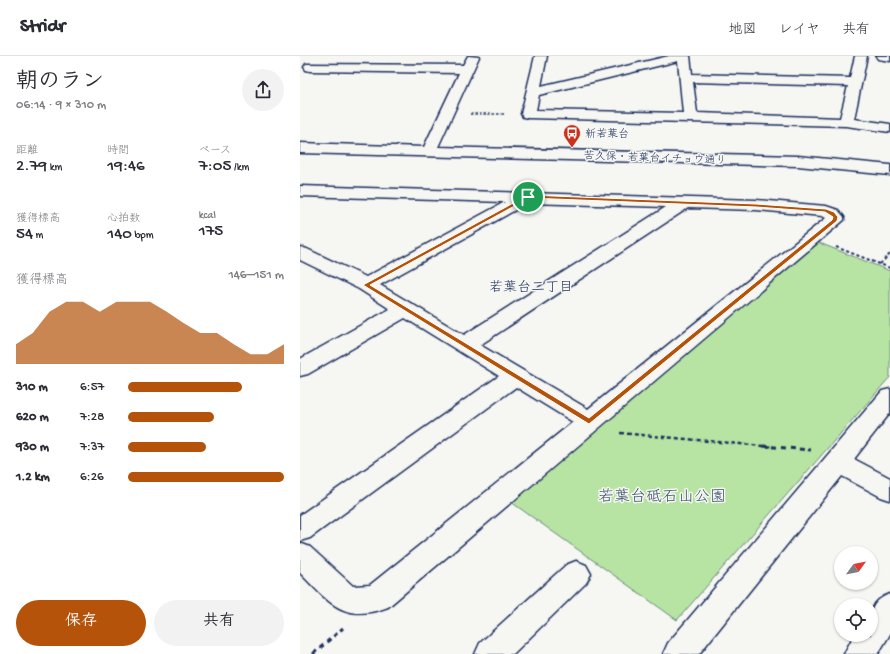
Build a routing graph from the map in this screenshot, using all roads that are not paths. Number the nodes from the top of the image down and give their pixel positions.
1 (474, 56) edge
2 (541, 56) edge
3 (861, 56) edge
4 (882, 56) edge
5 (890, 57) edge
6 (310, 67) dead end
7 (468, 70) junction
8 (686, 78) junction
9 (855, 82) junction
10 (534, 92) junction
11 (690, 117) junction
12 (846, 122) junction
13 (890, 128) edge
14 (300, 148) edge
15 (429, 151) junction
16 (890, 170) edge
17 (300, 191) edge
18 (528, 197) junction
19 (686, 202) junction
20 (303, 257) edge
21 (366, 285) junction
22 (405, 309) junction
23 (464, 345) junction
24 (300, 369) edge
25 (515, 376) junction
26 (890, 397) edge
27 (585, 425) junction
28 (841, 457) junction
29 (890, 490) edge
30 (300, 530) edge
31 (300, 555) edge
32 (576, 574) dead end
33 (890, 606) edge
34 (491, 654) edge
35 (678, 654) edge
36 (860, 654) edge

1 - 7 street
2 - 10 street
3 - 9 street
4 - 5 street
6 - 7 street
7 - 15 street
8 - 9 street
8 - 10 street
8 - 11 street
9 - 12 street
10 - 11 street
11 - 12 street
12 - 13 street
14 - 15 street, 苦久保・若葉台イチョウ通り
15 - 16 street, 苦久保・若葉台イチョウ通り
17 - 18 street
18 - 19 street
18 - 21 street
19 - 23 street
19 - 27 street
20 - 21 street
21 - 22 street
22 - 23 street
22 - 24 street
23 - 25 street
25 - 27 street
25 - 30 street
26 - 28 street
27 - 31 street
28 - 29 street
28 - 35 street
32 - 34 street
33 - 36 street

